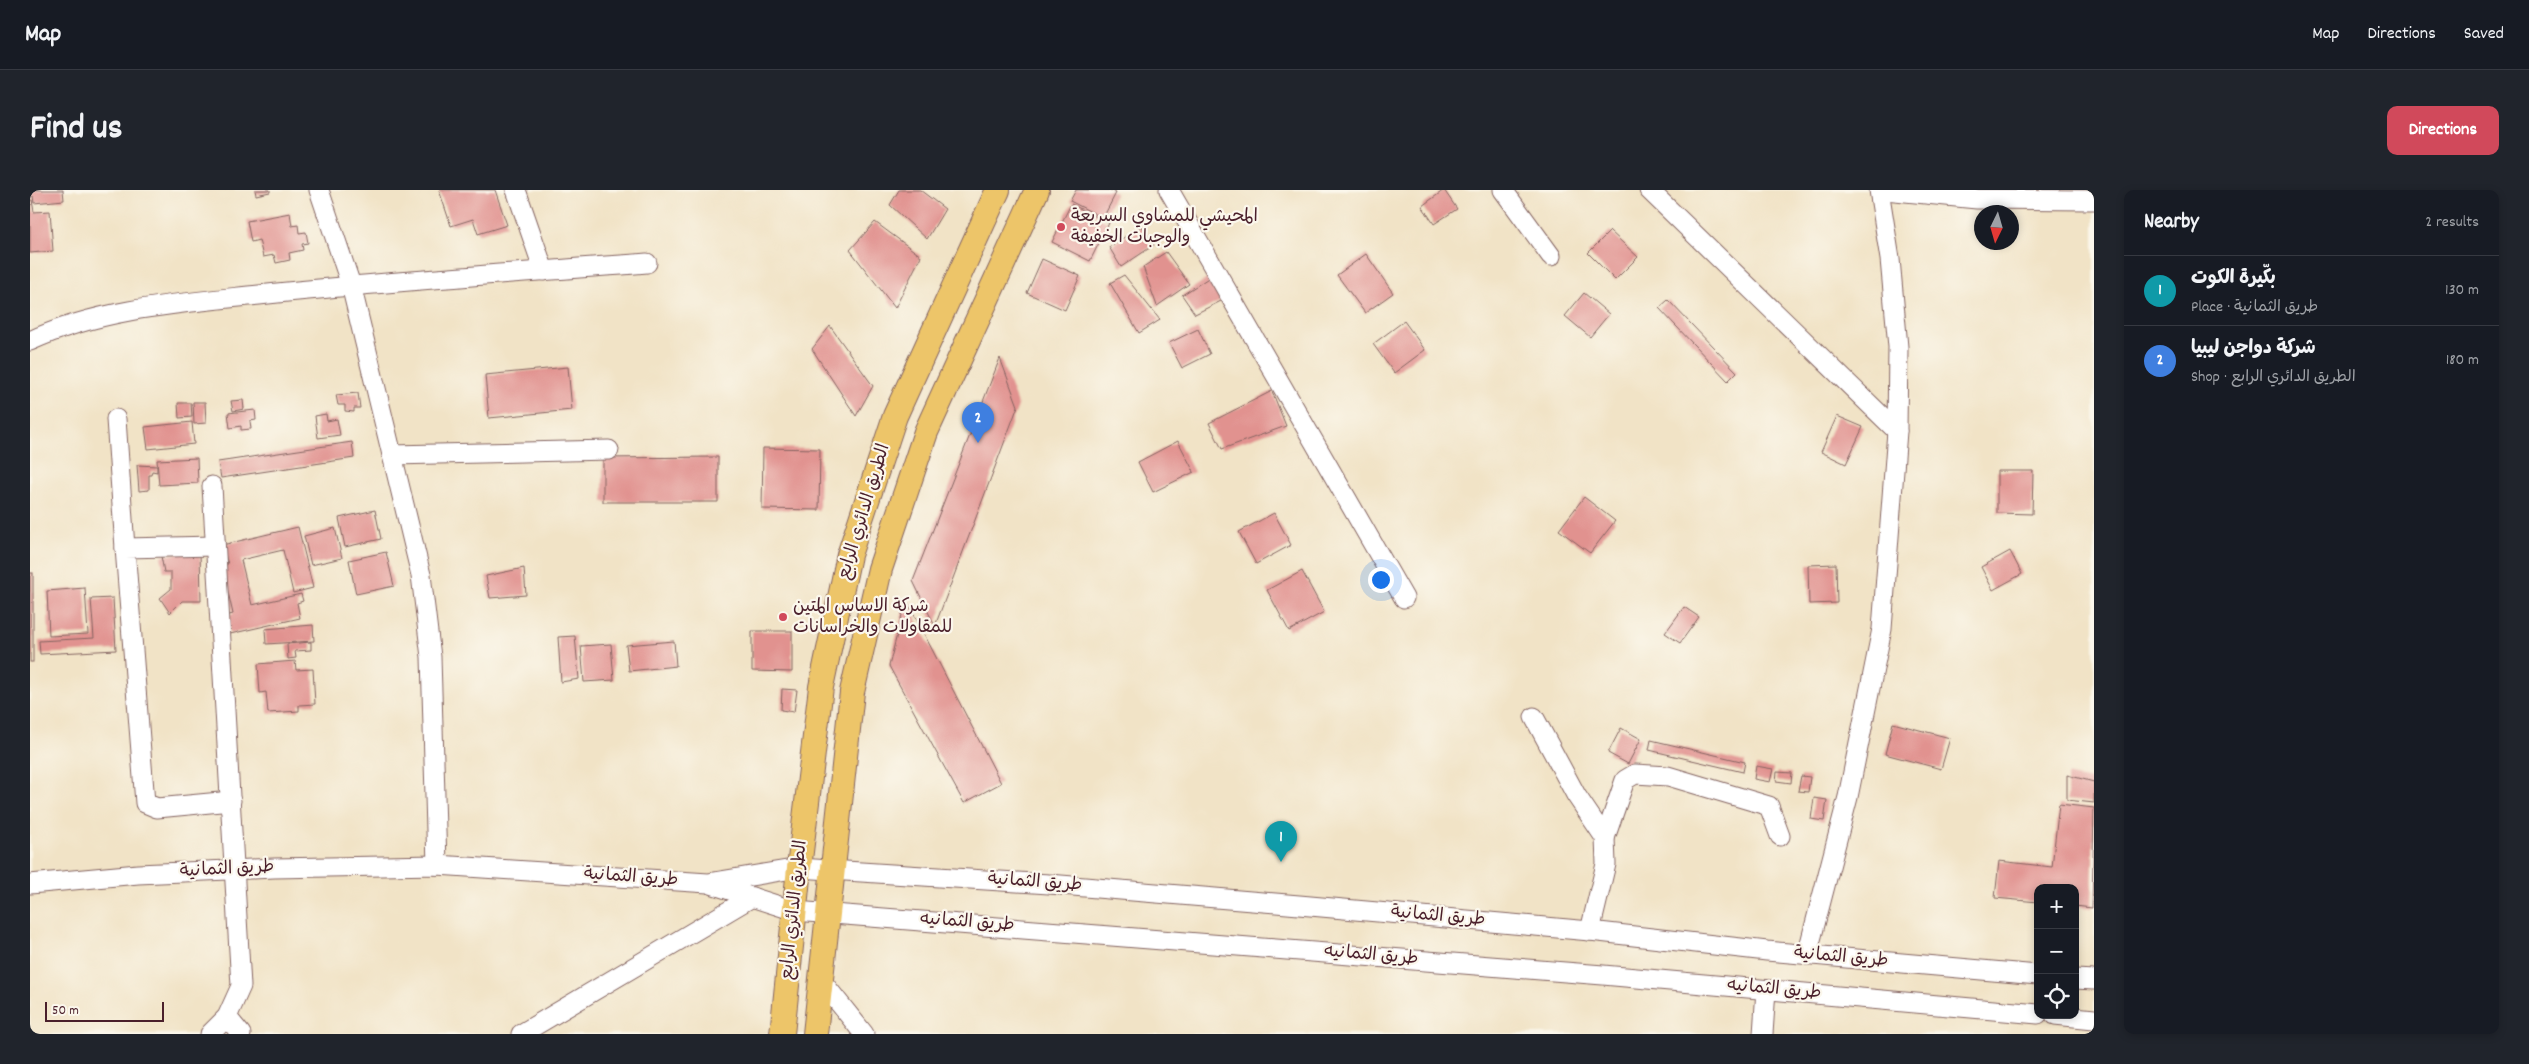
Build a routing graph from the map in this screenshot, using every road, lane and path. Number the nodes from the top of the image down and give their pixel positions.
1 (319, 190) edge
2 (516, 190) edge
3 (998, 190) edge
4 (1037, 190) edge
5 (1169, 190) edge
6 (1503, 190) edge
7 (1649, 190) edge
8 (1879, 190) edge
9 (1885, 190) edge
10 (2094, 200) edge
11 (1551, 256) dead end
12 (647, 264) dead end
13 (544, 271) junction
14 (351, 285) junction
15 (30, 340) edge
16 (116, 420) dead end
17 (1897, 431) junction
18 (609, 450) dead end
19 (392, 455) junction
20 (212, 486) dead end
21 (215, 546) junction
22 (125, 548) junction
23 (1404, 598) dead end
24 (1534, 717) dead end
25 (231, 801) junction
26 (1780, 836) dead end
27 (1605, 838) junction
28 (437, 865) junction
29 (799, 868) junction
30 (235, 870) junction
31 (831, 870) junction
32 (708, 883) junction
33 (30, 884) edge
34 (752, 897) junction
35 (795, 911) junction
36 (827, 913) junction
37 (1590, 931) junction
38 (1808, 955) junction
39 (2034, 976) edge
40 (820, 979) junction
41 (2079, 979) edge
42 (2094, 980) edge
43 (1766, 990) junction
44 (2034, 1014) edge
45 (227, 1017) junction
46 (2079, 1017) edge
47 (2094, 1019) edge
48 (210, 1034) edge
49 (241, 1034) edge
50 (521, 1034) edge
51 (782, 1034) edge
52 (815, 1034) edge
53 (864, 1034) edge
54 (1763, 1034) edge

1 - 14 street
2 - 13 street
3 - 29 main road, الطريق الدائري الرابع
4 - 31 main road, الطريق الدائري الرابع
5 - 23 street
6 - 11 street
7 - 17 street
8 - 17 street
9 - 10 street
12 - 13 street
13 - 14 street
14 - 15 street
14 - 19 street
16 - 22 street
17 - 38 street
18 - 19 street
19 - 28 street
20 - 21 street
21 - 22 street
21 - 25 street
22 - 25 street
24 - 27 street
25 - 30 street
26 - 27 street
27 - 37 street
28 - 30 street, طريق الثمانية
28 - 32 street, طريق الثمانية
29 - 31 street, طريق الثمانية
29 - 32 street, طريق الثمانية
29 - 35 main road, الطريق الدائري الرابع
30 - 33 street, طريق الثمانية
30 - 45 street
31 - 36 main road, الطريق الدائري الرابع
31 - 37 street, طريق الثمانية
32 - 34 street, طريق الثمانيه
34 - 35 street, طريق الثمانيه
34 - 50 street
35 - 36 street, طريق الثمانيه
35 - 51 main road, الطريق الدائري الرابع
36 - 40 main road, الطريق الدائري الرابع
36 - 43 street, طريق الثمانيه
37 - 38 street, طريق الثمانية
38 - 39 street, طريق الثمانية
40 - 52 main road, الطريق الدائري الرابع
40 - 53 street
41 - 42 street
43 - 44 street, طريق الثمانيه
43 - 54 street
45 - 48 street
45 - 49 street
46 - 47 street

